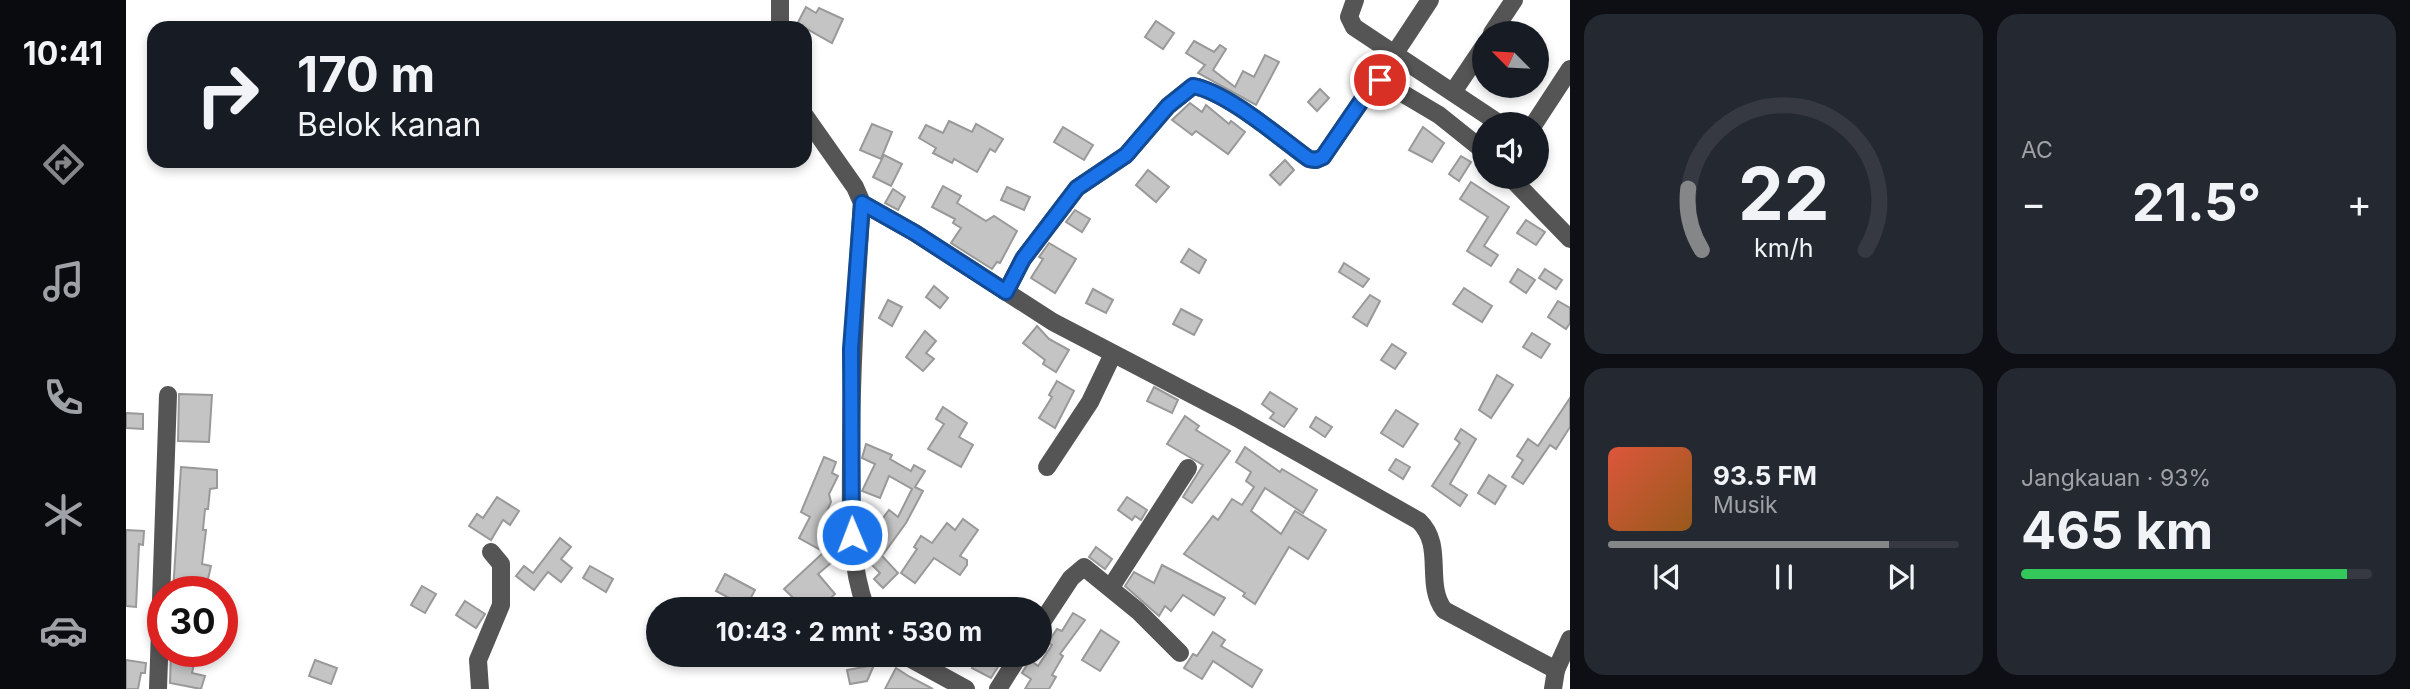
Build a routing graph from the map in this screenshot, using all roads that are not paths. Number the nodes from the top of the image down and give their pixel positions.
1 (780, 0) edge
2 (1355, 0) edge
3 (1430, 0) edge
4 (1514, 0) edge
5 (780, 21) edge
6 (1500, 21) edge
7 (1395, 52) junction
8 (1472, 64) edge
9 (1570, 69) edge
10 (1453, 92) junction
11 (1482, 112) edge
12 (1542, 112) edge
13 (812, 126) edge
14 (1472, 141) edge
15 (1522, 189) edge
16 (862, 203) junction
17 (1570, 239) edge
18 (1006, 292) junction
19 (1114, 354) junction
20 (168, 395) dead end
21 (1047, 467) dead end
22 (1188, 468) dead end
23 (491, 552) dead end
24 (1111, 587) junction
25 (863, 597) edge
26 (1052, 608) edge
27 (1570, 639) edge
28 (1180, 653) dead end
29 (926, 667) edge
30 (1012, 667) edge
31 (1556, 670) junction
32 (158, 689) edge
33 (480, 689) edge
34 (966, 689) edge
35 (998, 689) edge
36 (1553, 689) edge

1 - 5 street
2 - 7 street
3 - 7 street
4 - 6 street
7 - 10 street
8 - 10 street
9 - 12 street
10 - 11 street
13 - 16 street
14 - 18 street
15 - 17 street
16 - 18 street
16 - 25 street
18 - 19 street
19 - 21 street
19 - 31 street
20 - 32 street
22 - 24 street
23 - 33 street
24 - 26 street
24 - 28 street
27 - 31 street
29 - 34 street
30 - 35 street
31 - 36 street

